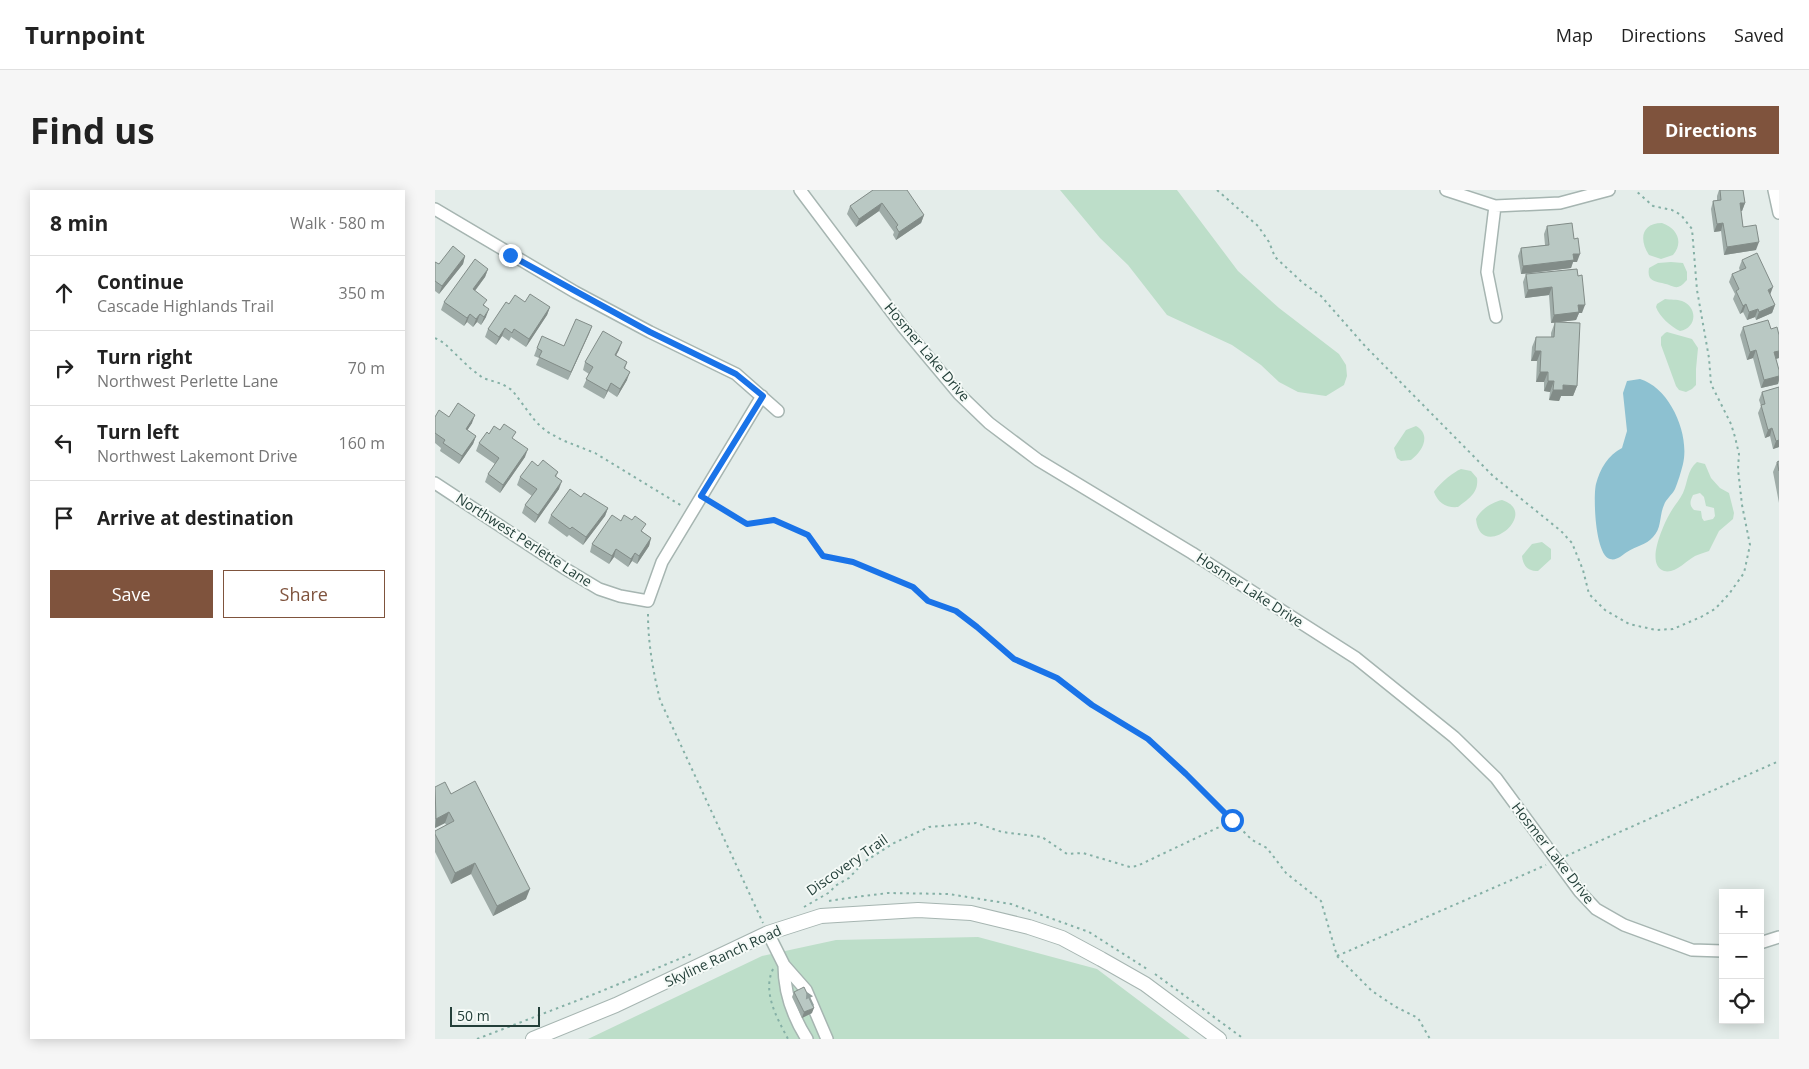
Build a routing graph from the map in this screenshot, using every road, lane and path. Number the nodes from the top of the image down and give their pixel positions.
1 (800, 190) edge
2 (1217, 190) edge
3 (1446, 190) edge
4 (1609, 190) edge
5 (1635, 190) edge
6 (1774, 190) edge
7 (1495, 206) junction
8 (435, 209) edge
9 (1779, 213) edge
10 (1496, 317) dead end
11 (435, 338) edge
12 (763, 396) junction
13 (778, 411) dead end
14 (435, 483) edge
15 (701, 496) junction
16 (693, 512) junction
17 (648, 601) junction
18 (1232, 820) junction
19 (796, 910) dead end
20 (768, 933) junction
21 (1779, 937) edge
22 (1764, 941) edge
23 (1719, 951) edge
24 (690, 954) dead end
25 (783, 963) junction
26 (477, 1039) edge
27 (533, 1039) edge
28 (787, 1039) edge
29 (807, 1039) edge
30 (827, 1039) edge
31 (1219, 1039) edge
32 (1430, 1039) edge

1 - 23 street, Hosmer Lake Drive
2 - 5 path
3 - 7 street
4 - 7 street
6 - 9 street
7 - 10 street
8 - 12 street
11 - 16 path
12 - 13 street
12 - 15 street
14 - 17 street, Northwest Perlette Lane
15 - 16 street
15 - 18 path
16 - 17 street
17 - 20 path
18 - 19 path, Discovery Trail
18 - 32 path
20 - 25 street
20 - 27 street, Skyline Ranch Road
20 - 31 street, Skyline Ranch Road
21 - 22 street
24 - 26 path
25 - 28 path
25 - 29 street
30 -> 25 street

